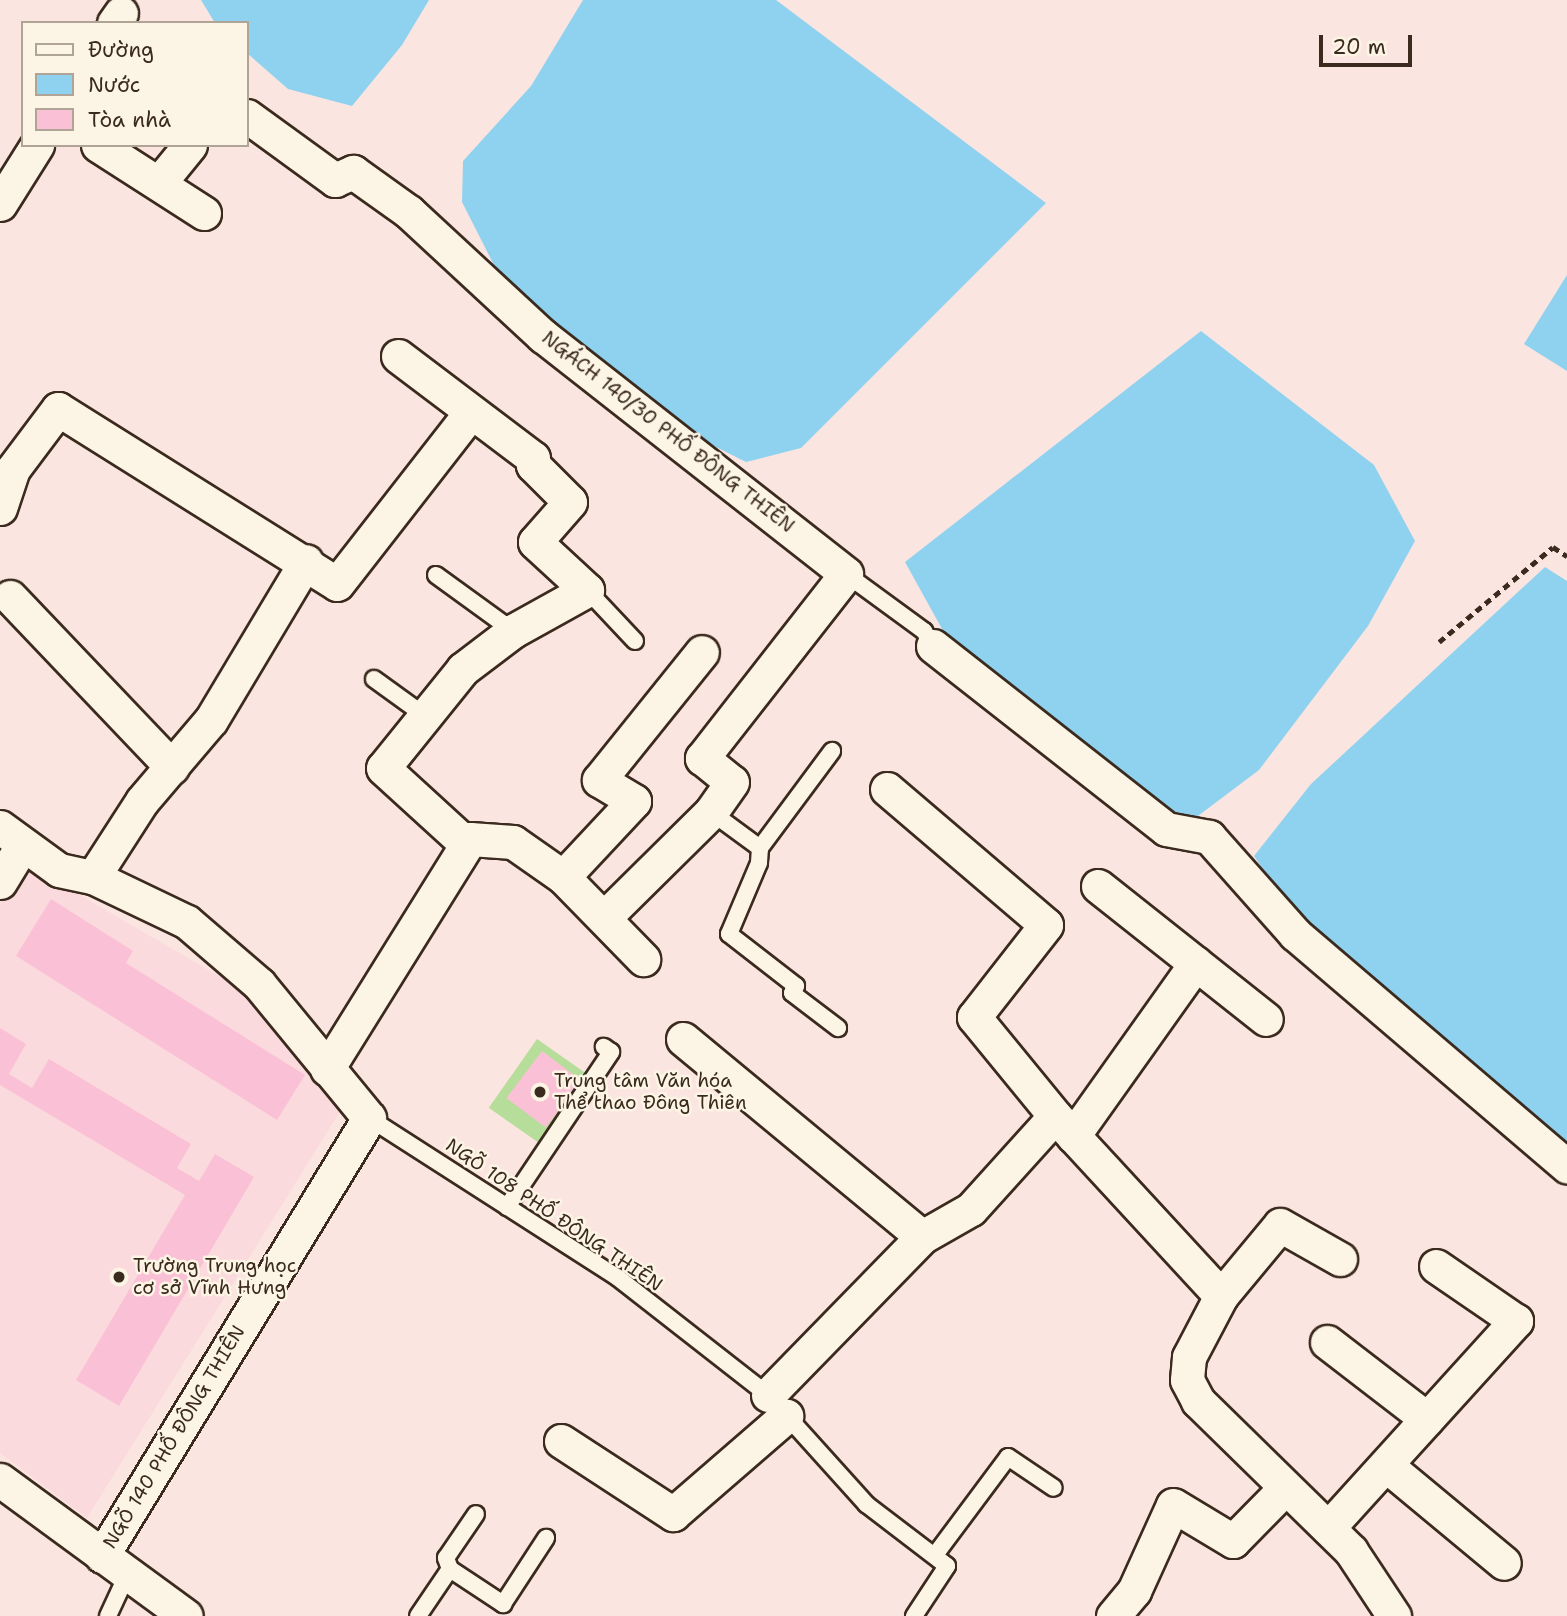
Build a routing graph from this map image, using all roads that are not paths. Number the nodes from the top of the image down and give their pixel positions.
1 (248, 117) edge
2 (36, 147) edge
3 (101, 147) edge
4 (188, 147) edge
5 (159, 183) junction
6 (0, 204) edge
7 (204, 213) dead end
8 (397, 356) dead end
9 (470, 413) junction
10 (0, 508) edge
11 (306, 561) junction
12 (846, 574) junction
13 (436, 575) dead end
14 (587, 590) junction
15 (10, 597) dead end
16 (513, 631) junction
17 (635, 641) dead end
18 (933, 646) joint
19 (702, 652) dead end
20 (374, 679) dead end
21 (424, 715) junction
22 (832, 751) dead end
23 (172, 767) junction
24 (887, 789) dead end
25 (711, 812) junction
26 (11, 835) edge
27 (465, 843) junction
28 (760, 848) junction
29 (93, 877) junction
30 (563, 877) junction
31 (0, 881) edge
32 (1098, 886) dead end
33 (605, 917) junction
34 (643, 959) dead end
35 (1196, 962) junction
36 (1266, 1019) dead end
37 (838, 1028) dead end
38 (683, 1039) dead end
39 (604, 1048) dead end
40 (327, 1069) junction
41 (369, 1118) junction
42 (1064, 1126) junction
43 (1567, 1167) edge
44 (507, 1207) junction
45 (922, 1237) junction
46 (1340, 1259) dead end
47 (1436, 1266) dead end
48 (1221, 1296) junction
49 (1327, 1342) dead end
50 (777, 1406) junction
51 (1427, 1419) junction
52 (561, 1441) dead end
53 (1386, 1465) junction
54 (0, 1480) edge
55 (1054, 1488) dead end
56 (1286, 1488) junction
57 (476, 1514) dead end
58 (1328, 1528) junction
59 (547, 1538) dead end
60 (935, 1555) junction
61 (1504, 1563) dead end
62 (115, 1566) junction
63 (450, 1569) junction
64 (108, 1616) edge
65 (186, 1616) edge
66 (418, 1616) edge
67 (914, 1616) edge
68 (1113, 1616) edge
69 (1394, 1616) edge

1 - 12 street, NGÁCH 140/30 PHỐ ĐÔNG THIÊN
2 - 6 street
3 - 5 street
4 - 5 street
5 - 7 street
8 - 9 street
9 - 11 street
9 - 14 street
10 - 11 street
11 - 23 street
12 - 18 lane
12 - 25 street
13 - 16 lane
14 - 16 street
14 - 17 lane
15 - 23 street
16 - 21 street
18 - 43 street
19 - 30 street
20 - 21 lane
21 - 27 street
22 - 28 lane
23 - 29 street
24 - 42 street
25 - 28 lane
25 - 33 street
26 - 29 street
26 - 31 street
27 - 30 street
27 - 40 street
28 - 37 lane
29 - 40 street
30 - 33 street
32 - 35 street
33 - 34 street
35 - 36 street
35 - 42 street
38 - 45 street
39 - 44 lane
40 - 41 street
41 - 44 lane, NGÕ 108 PHỐ ĐÔNG THIÊN
41 - 62 street, NGÕ 140 PHỐ ĐÔNG THIÊN
42 - 45 street
42 - 48 street
44 - 50 lane, NGÕ 108 PHỐ ĐÔNG THIÊN
45 - 50 street
46 - 48 street
47 - 51 street
48 - 56 street
49 - 51 street
50 - 52 street
50 - 60 lane, NGÕ 108 PHỐ ĐÔNG THIÊN
51 - 53 street
53 - 58 street
53 - 61 street
54 - 62 street
55 - 60 lane
56 - 58 street
56 - 68 street
57 - 63 lane
58 - 69 street
59 - 63 lane
60 - 67 lane
62 - 64 lane
62 - 65 street
63 - 66 lane

